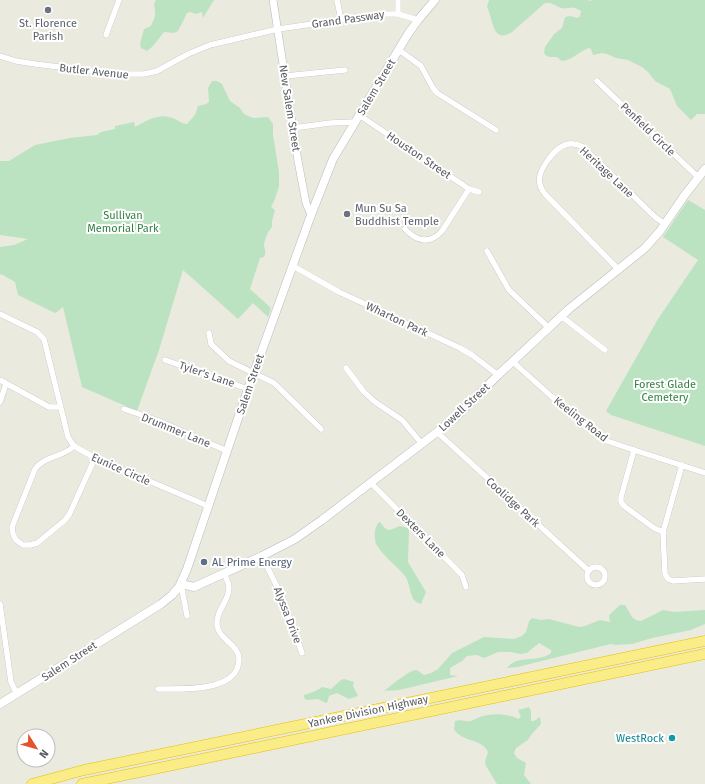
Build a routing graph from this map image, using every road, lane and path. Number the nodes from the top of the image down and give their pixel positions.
1 (119, 0) edge
2 (273, 0) edge
3 (337, 0) edge
4 (398, 0) edge
5 (435, 0) edge
6 (398, 14) junction
7 (341, 20) junction
8 (418, 20) junction
9 (278, 29) junction
10 (106, 35) dead end
11 (399, 50) junction
12 (0, 56) edge
13 (345, 70) dead end
14 (285, 76) junction
15 (597, 81) dead end
16 (360, 115) junction
17 (355, 122) junction
18 (293, 128) junction
19 (496, 130) dead end
20 (705, 168) edge
21 (698, 177) junction
22 (469, 189) junction
23 (479, 192) dead end
24 (318, 197) junction
25 (306, 202) junction
26 (311, 215) junction
27 (664, 224) junction
28 (405, 229) dead end
29 (487, 251) dead end
30 (293, 266) junction
31 (619, 270) junction
32 (0, 314) edge
33 (561, 316) junction
34 (548, 328) junction
35 (209, 333) dead end
36 (605, 350) dead end
37 (165, 360) dead end
38 (513, 362) junction
39 (346, 368) dead end
40 (254, 373) junction
41 (498, 375) junction
42 (0, 380) edge
43 (6, 384) junction
44 (248, 389) junction
45 (0, 402) edge
46 (60, 407) junction
47 (124, 409) dead end
48 (321, 429) dead end
49 (437, 432) junction
50 (422, 444) junction
51 (74, 446) junction
52 (634, 450) junction
53 (227, 451) junction
54 (95, 458) junction
55 (682, 466) junction
56 (705, 473) edge
57 (371, 483) junction
58 (208, 506) junction
59 (663, 532) junction
60 (262, 556) junction
61 (589, 571) dead end
62 (224, 573) junction
63 (705, 579) edge
64 (180, 584) junction
65 (466, 587) dead end
66 (0, 604) edge
67 (187, 616) dead end
68 (705, 640) edge
69 (302, 653) dead end
70 (705, 654) edge
71 (158, 690) dead end
72 (17, 694) junction
73 (0, 704) edge
74 (44, 780) junction
75 (25, 784) edge
76 (32, 784) edge
77 (82, 784) edge

1 - 10 street
2 - 9 street, New Salem Street
3 - 7 street
4 - 6 street
5 - 8 main road, Salem Street
6 - 7 street, Grand Passway
6 - 8 street, Grand Passway
7 - 9 street, Grand Passway
8 - 11 main road, Salem Street
9 - 12 street, Butler Avenue
9 - 14 street, New Salem Street
11 - 16 main road, Salem Street
11 - 19 street
13 - 14 street
14 - 18 street, New Salem Street
15 - 21 street, Penfield Circle
16 - 17 main road, Salem Street
16 - 22 street, Houston Street
17 - 18 street
17 - 24 main road, Salem Street
18 - 25 street, New Salem Street
20 - 21 main road, Lowell Street
21 - 27 main road, Lowell Street
22 - 23 street, Houston Street
22 - 28 street
24 - 25 street
24 - 26 main road, Salem Street
25 - 26 street, New Salem Street
26 - 30 main road, Salem Street
27 - 31 main road, Lowell Street
27 - 31 street, Heritage Lane
29 - 34 street
30 - 40 main road, Salem Street
30 - 41 street, Wharton Park
31 - 33 main road, Lowell Street
32 - 46 street
33 - 34 main road, Lowell Street
33 - 36 street
34 - 38 main road, Lowell Street
35 - 40 street
37 - 44 street, Tyler's Lane
38 - 41 main road, Lowell Street
38 - 52 street, Keeling Road
39 - 50 street
40 - 44 main road, Salem Street
40 - 48 street
41 - 49 main road, Lowell Street
42 - 43 street
43 - 45 street
43 - 46 street
44 - 53 main road, Salem Street
46 - 51 street
47 - 53 street, Drummer Lane
49 - 50 main road, Lowell Street
49 - 61 street, Coolidge Park
50 - 57 main road, Lowell Street
51 - 54 street, Eunice Circle
51 - 54 street
52 - 55 street, Keeling Road
52 - 59 street
53 - 58 main road, Salem Street
54 - 58 street, Eunice Circle
55 - 56 street, Keeling Road
55 - 59 street
57 - 60 main road, Lowell Street
57 - 65 street, Dexters Lane
58 - 64 main road, Salem Street
59 - 63 street
60 - 62 main road, Lowell Street
60 - 69 street, Alyssa Drive
62 - 64 main road, Lowell Street
62 - 71 street
64 - 67 street
64 - 72 main road, Salem Street
66 - 72 street
68 - 74 highway, Yankee Division Highway
70 - 77 highway, Yankee Division Highway
72 - 73 main road, Salem Street
74 - 75 highway
74 - 76 highway, Yankee Division Highway

